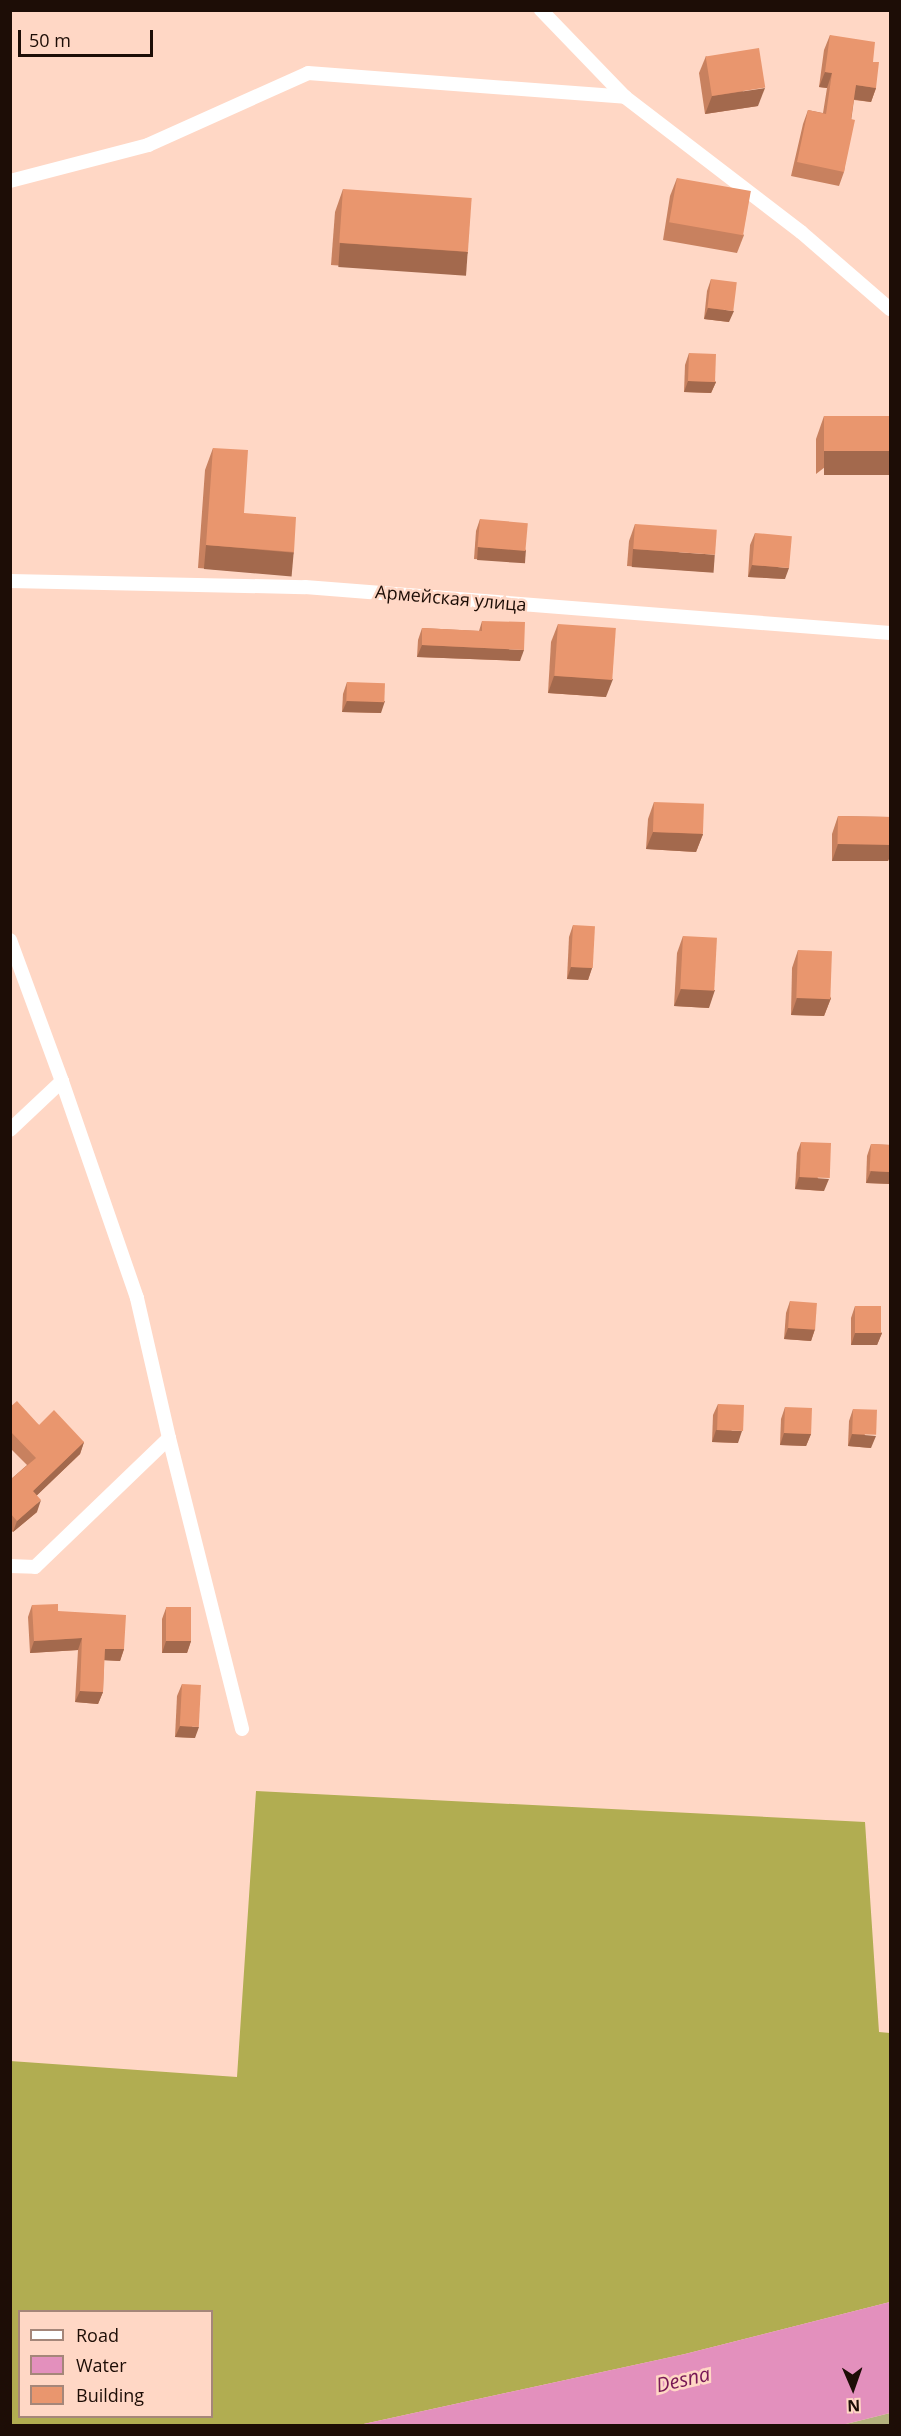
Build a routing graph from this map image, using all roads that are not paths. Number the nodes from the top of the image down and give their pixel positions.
1 (541, 10) edge
2 (625, 97) junction
3 (10, 181) edge
4 (891, 309) edge
5 (10, 581) edge
6 (891, 633) edge
7 (10, 940) edge
8 (62, 1081) junction
9 (10, 1130) edge
10 (169, 1438) junction
11 (10, 1566) edge
12 (242, 1729) dead end

1 - 2 street
2 - 3 street
2 - 4 street
5 - 6 street, Армейская улица
7 - 8 street
8 - 9 street
8 - 10 street
10 - 11 street
10 - 12 street

